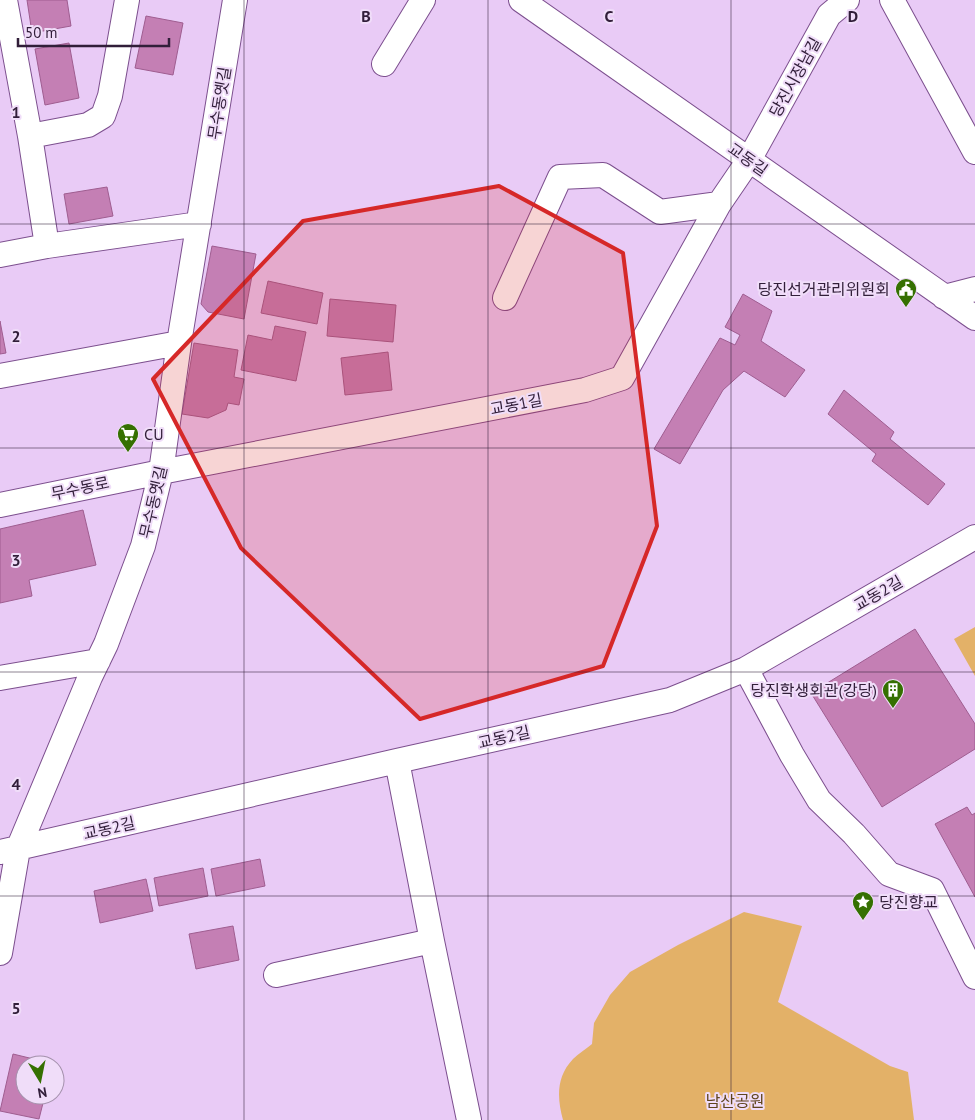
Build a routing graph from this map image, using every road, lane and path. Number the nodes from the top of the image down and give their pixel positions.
1 (5, 0) edge
2 (127, 0) edge
3 (235, 0) edge
4 (423, 0) edge
5 (521, 0) edge
6 (847, 0) edge
7 (892, 0) edge
8 (384, 64) dead end
9 (30, 136) junction
10 (975, 152) edge
11 (749, 160) junction
12 (719, 204) junction
13 (199, 224) junction
14 (47, 246) junction
15 (0, 255) edge
16 (975, 289) edge
17 (505, 298) dead end
18 (944, 298) junction
19 (975, 318) edge
20 (179, 343) junction
21 (0, 376) edge
22 (161, 472) junction
23 (0, 505) edge
24 (975, 537) edge
25 (98, 661) junction
26 (746, 669) junction
27 (0, 678) edge
28 (397, 761) junction
29 (9, 851) edge
30 (432, 941) junction
31 (0, 953) edge
32 (276, 975) dead end
33 (975, 977) edge
34 (469, 1120) edge

1 - 9 street
2 - 9 street
3 - 13 street, 무수동옛길
4 - 8 street
5 - 11 street, 교동길
6 - 11 street, 당진시장남길
7 - 10 street
9 - 14 street
11 - 12 street, 교동1길
11 - 18 street, 교동길
12 - 17 street
12 - 22 street, 교동1길
13 - 14 street
13 - 20 street, 무수동옛길
14 - 15 street
16 - 18 street
18 - 19 street, 교동길
20 - 21 street
20 - 22 street, 무수동옛길
22 - 23 street, 무수동로
22 - 25 street, 무수동옛길
24 - 26 street, 교동2길
25 - 27 street
25 - 29 street, 무수동옛길
26 - 28 street, 교동2길
26 - 33 street
28 - 29 street, 교동2길
28 - 30 street
29 - 31 street, 무수동옛길
30 - 32 street
30 - 34 street

